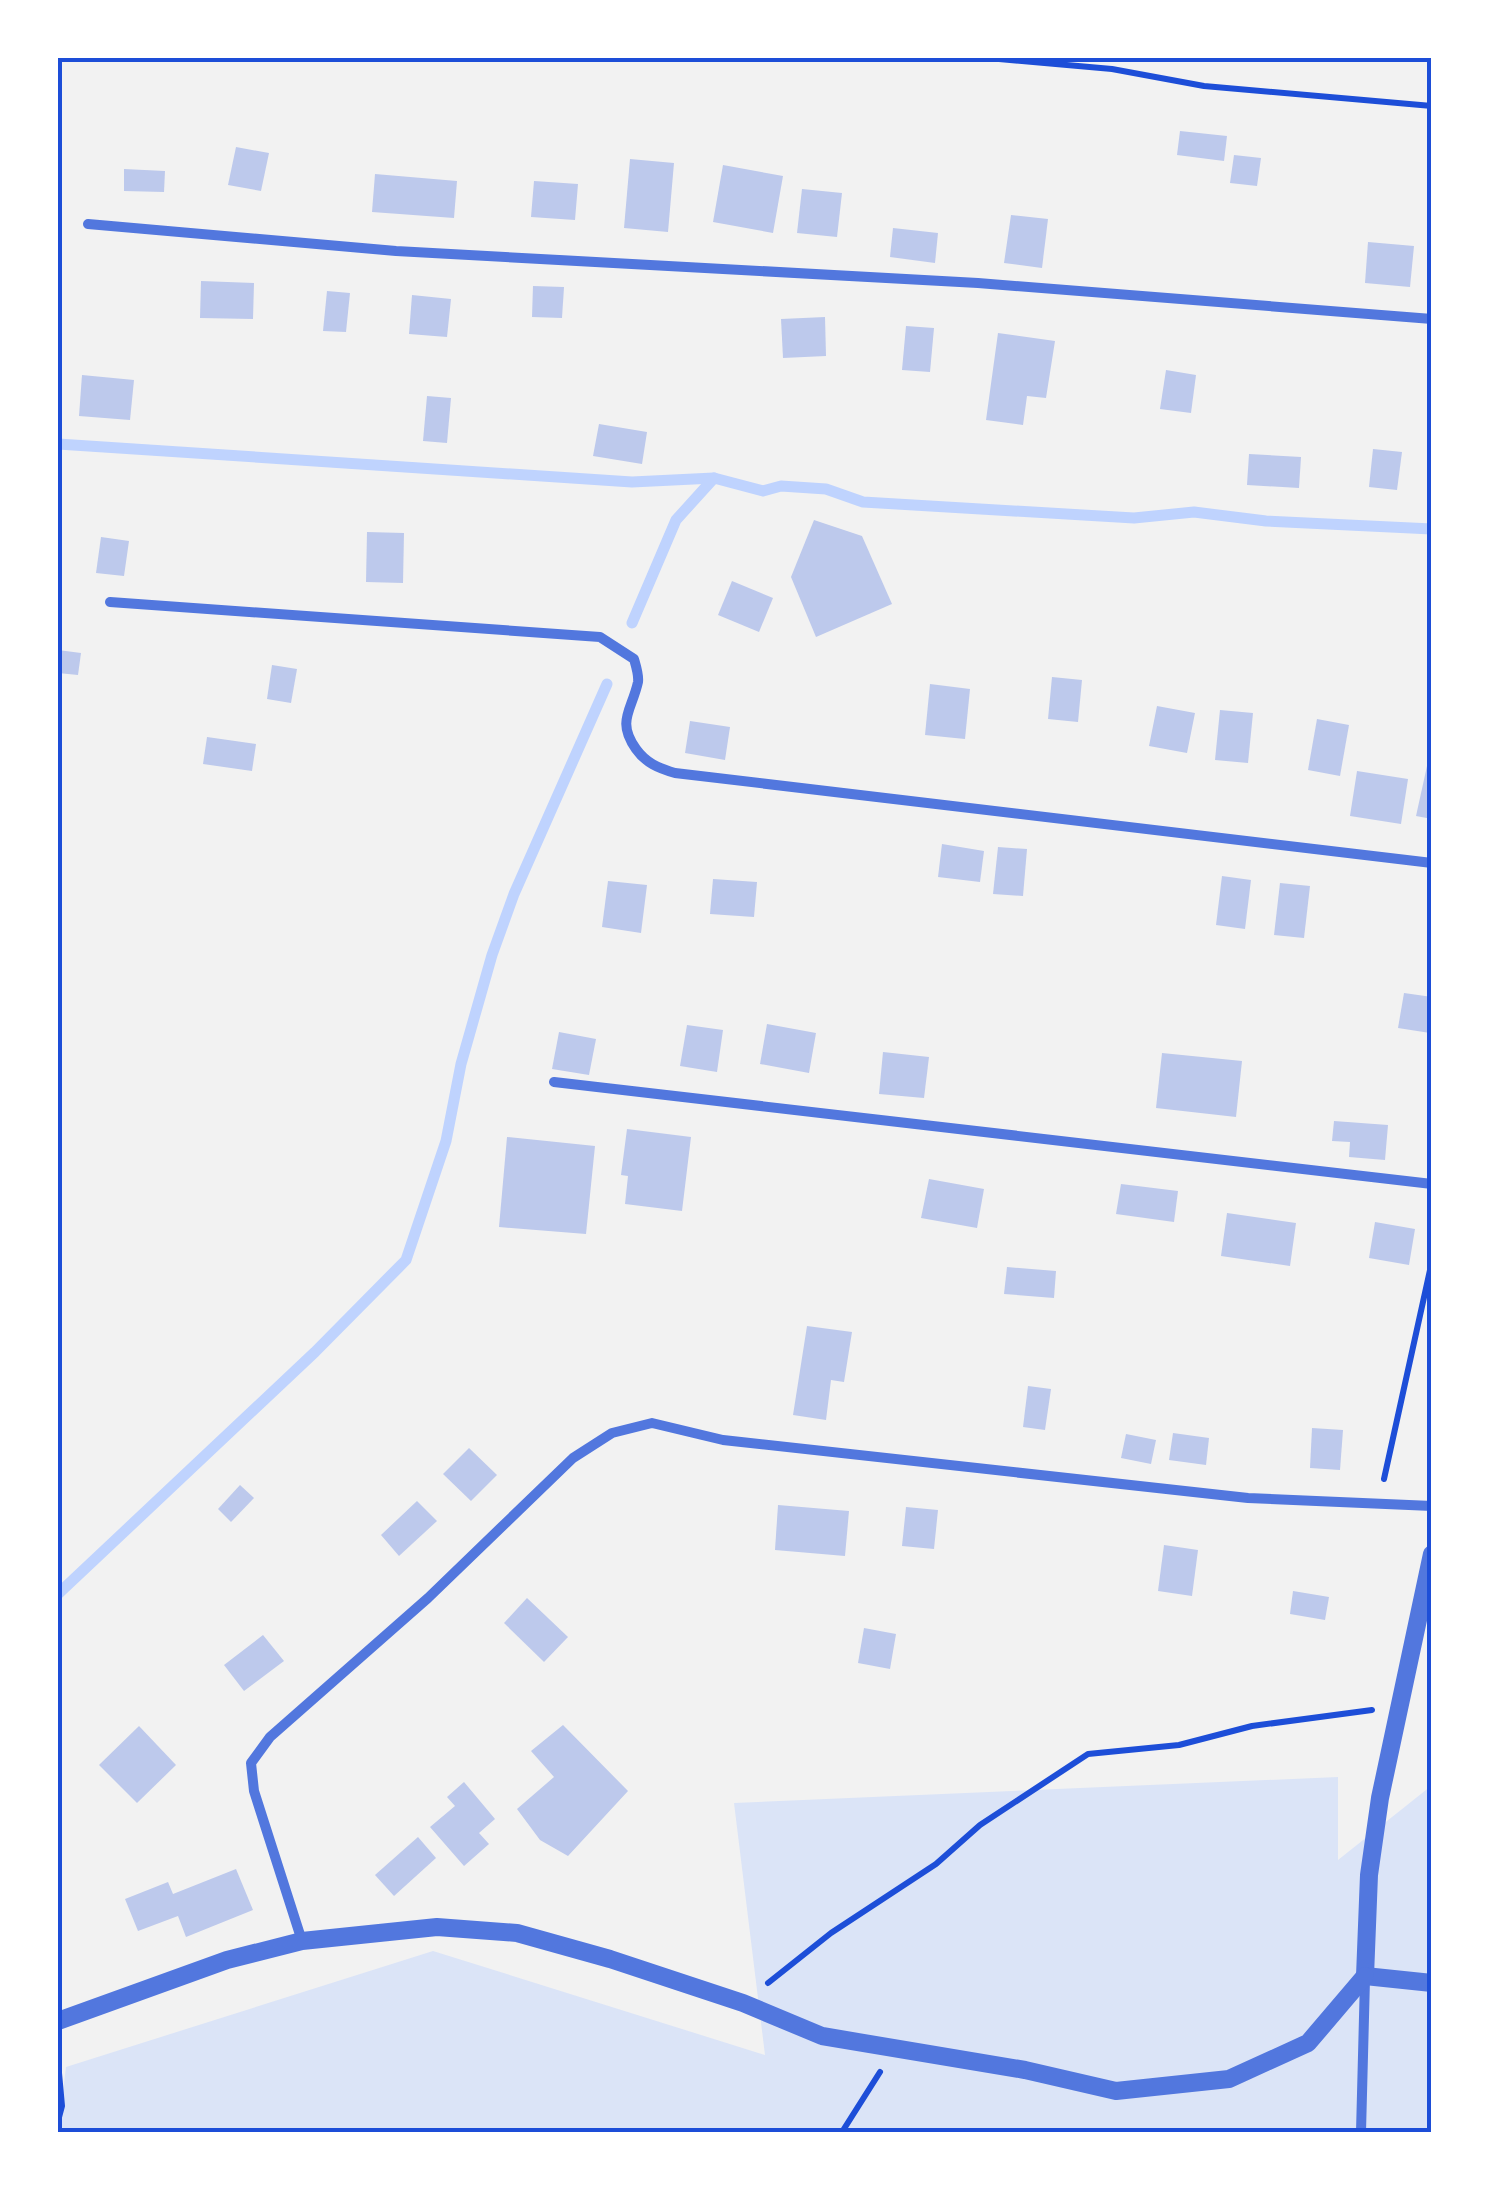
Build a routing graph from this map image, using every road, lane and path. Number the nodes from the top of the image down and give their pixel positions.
1 (988, 58) edge
2 (1003, 58) edge
3 (1432, 106) edge
4 (88, 224) dead end
5 (1432, 320) edge
6 (110, 602) dead end
7 (1432, 864) edge
8 (554, 1082) dead end
9 (1432, 1184) edge
10 (1432, 1261) edge
11 (1379, 1502) junction
12 (1432, 1506) edge
13 (1432, 1554) edge
14 (1398, 1707) junction
15 (302, 1941) junction
16 (1365, 1976) junction
17 (1432, 1982) edge
18 (743, 2003) junction
19 (58, 2021) edge
20 (894, 2050) junction
21 (58, 2062) edge
22 (58, 2122) edge
23 (842, 2132) edge
24 (1361, 2132) edge

1 - 2 path
2 - 3 path
4 - 5 street
6 - 7 street
8 - 9 street
10 - 11 path
11 - 12 street
11 - 15 street
13 - 14 street
14 - 16 street
14 - 18 path
15 - 18 street
15 - 19 street
16 - 17 street
16 - 20 street
16 - 24 street
18 - 20 street
20 - 23 path
21 - 22 path

